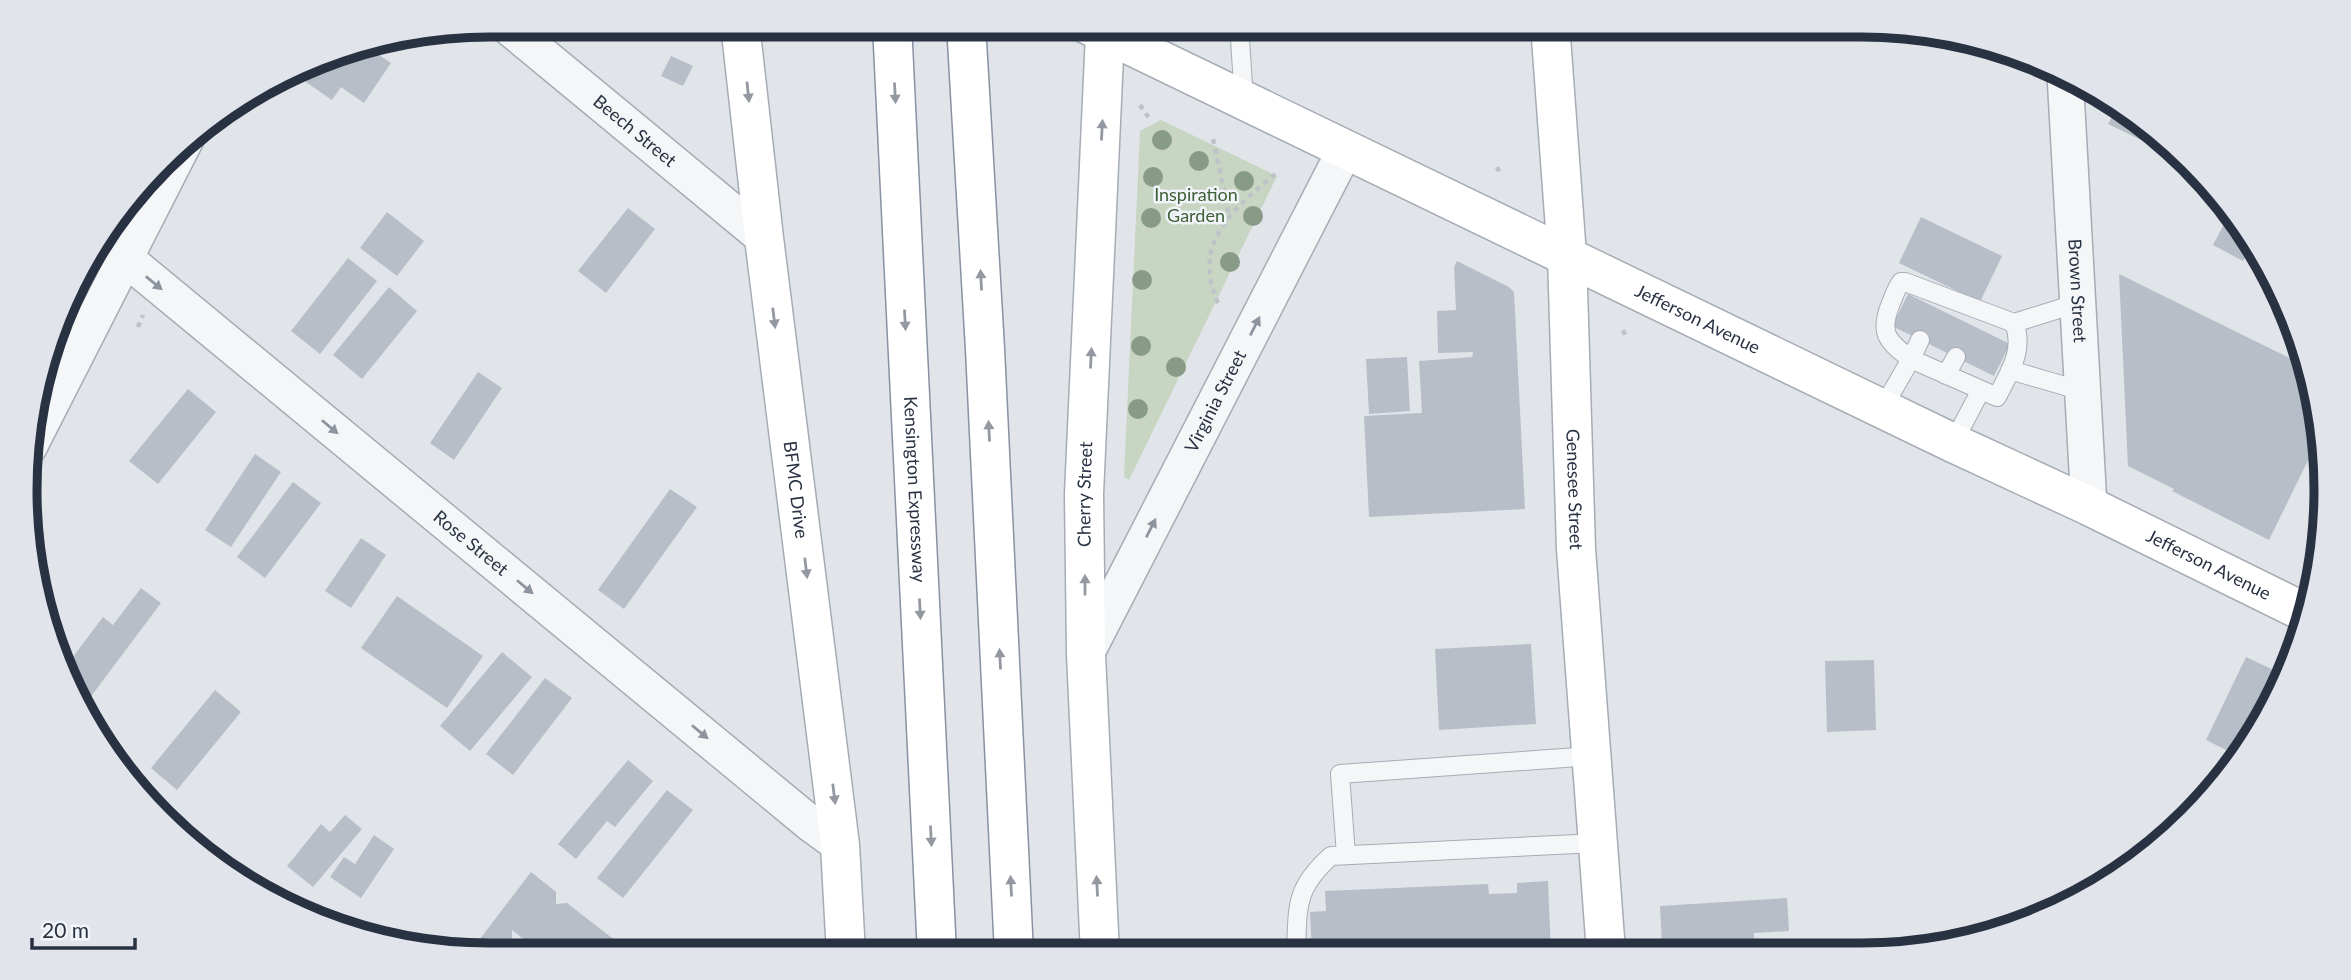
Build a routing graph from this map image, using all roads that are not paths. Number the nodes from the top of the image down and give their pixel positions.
1 (521, 37) edge
2 (741, 37) edge
3 (892, 37) edge
4 (967, 37) edge
5 (1099, 37) edge
6 (1117, 37) edge
7 (1240, 37) edge
8 (1551, 37) edge
9 (2066, 85) edge
10 (1244, 101) junction
11 (1345, 150) junction
12 (157, 183) edge
13 (764, 238) junction
14 (113, 249) edge
15 (1567, 256) junction
16 (2078, 303) junction
17 (2014, 323) junction
18 (1920, 340) dead end
19 (1956, 357) dead end
20 (1911, 359) junction
21 (2010, 370) junction
22 (1947, 375) junction
23 (1981, 390) junction
24 (2082, 391) junction
25 (1882, 409) junction
26 (44, 413) edge
27 (1953, 443) junction
28 (2089, 506) junction
29 (2298, 609) edge
30 (1086, 654) junction
31 (1592, 756) junction
32 (1598, 843) junction
33 (840, 845) junction
34 (1346, 855) junction
35 (845, 943) edge
36 (936, 943) edge
37 (1013, 943) edge
38 (1099, 943) edge
39 (1296, 943) edge
40 (1605, 943) edge

1 - 13 street, Beech Street
2 -> 13 main road, BFMC Drive
3 -> 36 main road, Kensington Expressway
37 -> 4 main road
30 -> 5 main road, Cherry Street
6 - 10 main road, Jefferson Avenue
7 - 10 lane
8 - 15 main road, Genesee Street
9 - 16 street, Brown Street
10 - 11 main road, Jefferson Avenue
11 - 15 main road, Jefferson Avenue
30 -> 11 street, Virginia Street
12 - 14 street
13 -> 33 main road, BFMC Drive
14 - 26 street
14 -> 33 street, Rose Street
15 - 25 main road, Jefferson Avenue
15 - 31 main road, Genesee Street
16 - 17 lane
16 - 24 street, Brown Street
17 - 20 lane
17 - 21 lane
18 - 20 lane
19 - 22 lane
20 - 22 lane
20 - 25 lane
21 - 23 lane
21 - 24 lane
22 - 23 lane
23 - 27 lane
24 - 28 street, Brown Street
25 - 27 main road, Jefferson Avenue
27 - 28 main road, Jefferson Avenue
28 - 29 main road, Jefferson Avenue
38 -> 30 main road, Cherry Street
31 - 32 main road, Genesee Street
31 - 34 lane
32 - 34 lane
32 - 40 main road, Genesee Street
33 - 35 main road, BFMC Drive
34 - 39 lane

